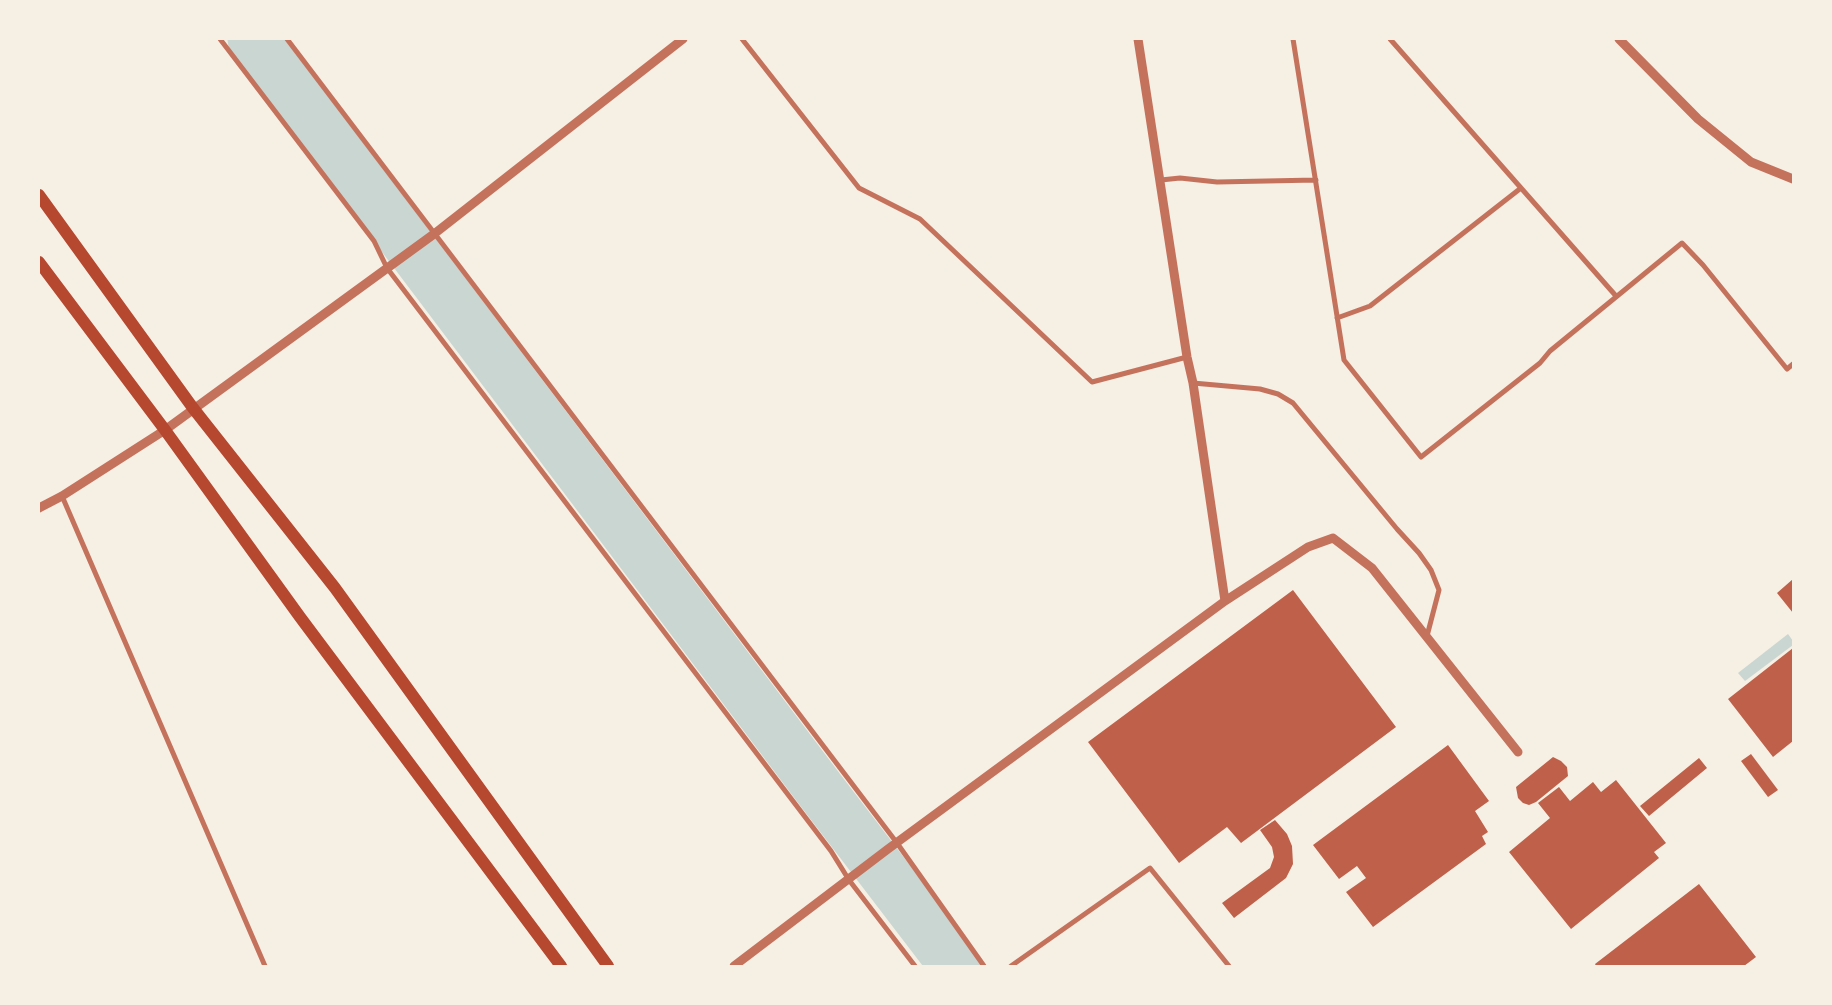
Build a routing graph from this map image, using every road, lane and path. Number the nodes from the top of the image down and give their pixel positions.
1 (220, 39) edge
2 (287, 39) edge
3 (683, 39) edge
4 (742, 39) edge
5 (1138, 39) edge
6 (1293, 39) edge
7 (1390, 39) edge
8 (1619, 39) edge
9 (1793, 179) edge
10 (1161, 180) junction
11 (1316, 180) junction
12 (1521, 188) junction
13 (39, 195) edge
14 (434, 234) junction
15 (39, 262) edge
16 (390, 266) junction
17 (1616, 296) junction
18 (1337, 318) junction
19 (1187, 357) junction
20 (1793, 364) edge
21 (1193, 383) junction
22 (193, 408) junction
23 (165, 430) junction
24 (62, 496) junction
25 (39, 508) edge
26 (1226, 602) junction
27 (1427, 637) junction
28 (1518, 752) dead end
29 (897, 842) junction
30 (848, 880) junction
31 (265, 966) edge
32 (561, 966) edge
33 (608, 966) edge
34 (734, 966) edge
35 (915, 966) edge
36 (984, 966) edge
37 (1011, 966) edge
38 (1229, 966) edge

1 - 16 street
2 - 14 street
3 - 14 street
4 - 19 street
5 - 10 street
6 - 11 street
7 - 12 street
8 - 9 street
10 - 11 street
10 - 19 street
11 - 18 street
12 - 17 street
12 - 18 street
13 - 22 main road
14 - 16 street
14 - 29 street
15 - 23 main road
16 - 22 street
16 - 30 street
17 - 18 street
17 - 20 street
19 - 21 street
21 - 26 street
21 - 27 street
22 - 23 street
22 - 33 main road
23 - 24 street
23 - 32 main road
24 - 25 street
24 - 31 street
26 - 27 street
26 - 29 street
27 - 28 street
29 - 30 street
29 - 36 street
30 - 34 street
30 - 35 street
37 - 38 street

